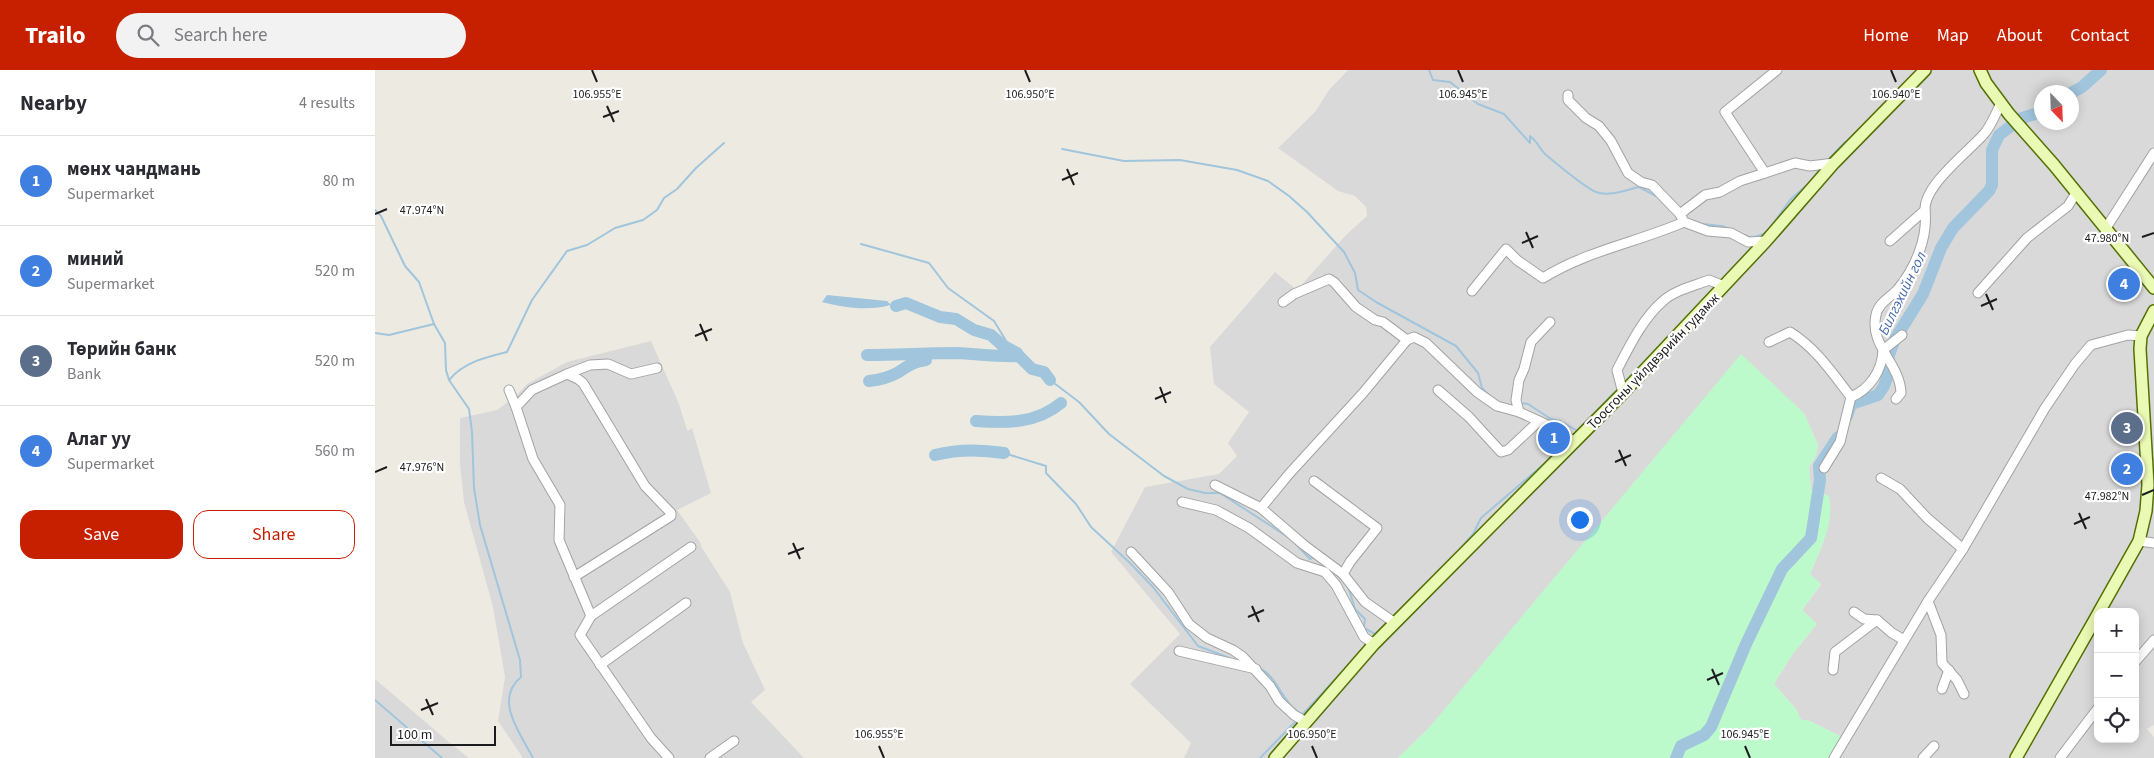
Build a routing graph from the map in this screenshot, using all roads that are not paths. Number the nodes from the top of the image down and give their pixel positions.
1 (1777, 70) edge
2 (1925, 70) edge
3 (1980, 70) edge
4 (1568, 95) dead end
5 (2001, 104) junction
6 (2154, 153) edge
7 (1834, 163) junction
8 (1765, 173) junction
9 (2077, 193) junction
10 (1925, 210) junction
11 (1682, 218) junction
12 (2106, 228) junction
13 (1766, 241) junction
14 (1890, 241) dead end
15 (1724, 286) junction
16 (2154, 288) edge
17 (1472, 292) dead end
18 (1979, 293) dead end
19 (1283, 302) dead end
20 (2154, 311) edge
21 (1550, 322) dead end
22 (1902, 335) dead end
23 (2141, 336) junction
24 (1407, 340) junction
25 (1769, 342) dead end
26 (1885, 353) junction
27 (657, 368) dead end
28 (567, 374) junction
29 (509, 390) dead end
30 (1438, 390) dead end
31 (1623, 393) junction
32 (1851, 397) junction
33 (1896, 399) dead end
34 (516, 407) junction
35 (1519, 412) junction
36 (1539, 421) junction
37 (1575, 442) junction
38 (1824, 468) dead end
39 (1881, 478) dead end
40 (1313, 481) dead end
41 (1215, 486) dead end
42 (1182, 502) dead end
43 (1261, 508) junction
44 (2139, 542) junction
45 (2154, 543) edge
46 (691, 547) dead end
47 (1963, 549) junction
48 (1131, 552) dead end
49 (1343, 574) junction
50 (574, 577) junction
51 (1927, 602) junction
52 (686, 604) dead end
53 (2102, 608) edge
54 (1854, 612) dead end
55 (591, 616) junction
56 (1877, 620) junction
57 (2094, 622) edge
58 (1395, 623) junction
59 (1904, 640) junction
60 (2154, 640) edge
61 (1374, 644) junction
62 (1179, 651) dead end
63 (2139, 657) edge
64 (601, 665) junction
65 (1256, 669) junction
66 (1833, 670) dead end
67 (1949, 670) junction
68 (1942, 689) dead end
69 (1964, 694) dead end
70 (2094, 713) edge
71 (1306, 722) junction
72 (734, 741) dead end
73 (1934, 746) dead end
74 (669, 758) edge
75 (710, 758) edge
76 (1275, 758) edge
77 (1834, 758) edge
78 (1923, 758) edge
79 (2016, 758) edge
80 (2060, 758) edge

1 - 8 street
2 - 7 main road, Тоосгоны үйлдвэрийн гудамж
3 - 5 main road
4 - 11 street
5 - 9 main road
5 - 10 street
6 - 12 street
7 - 8 street
7 - 13 main road, Тоосгоны үйлдвэрийн гудамж
8 - 11 street
9 - 12 main road
9 - 18 street
10 - 14 street
10 - 26 street
11 - 13 street
11 - 17 street
12 - 16 main road
13 - 15 main road, Тоосгоны үйлдвэрийн гудамж
15 - 31 main road, Тоосгоны үйлдвэрийн гудамж
15 - 31 street
19 - 24 street
20 - 23 main road
21 - 35 street
22 - 26 street
23 - 44 main road
23 - 47 street
24 - 35 street
24 - 43 street
25 - 32 street
26 - 32 street
26 - 33 street
27 - 28 street
28 - 34 street
28 - 50 street
29 - 34 street
30 - 36 street
31 - 37 main road, Тоосгоны үйлдвэрийн гудамж
32 - 38 street
34 - 50 street
35 - 36 street
36 - 37 street
37 - 58 main road, Тоосгоны үйлдвэрийн гудамж
39 - 47 street
40 - 49 street
41 - 43 street
42 - 61 street
43 - 49 street
44 - 45 street
44 - 53 main road
46 - 55 street
47 - 51 street
48 - 65 street
49 - 58 street
50 - 55 street
51 - 59 street
51 - 67 street
52 - 64 street
54 - 56 street
55 - 64 street
56 - 59 street
56 - 66 street
57 - 79 main road
58 - 61 main road, Тоосгоны үйлдвэрийн гудамж
59 - 77 street
60 - 63 street
61 - 71 main road, Тоосгоны үйлдвэрийн гудамж
62 - 65 street
64 - 74 street
65 - 71 street
67 - 68 street
67 - 69 street
70 - 80 street
71 - 76 main road, Тоосгоны үйлдвэрийн гудамж
72 - 75 street
73 - 78 street

